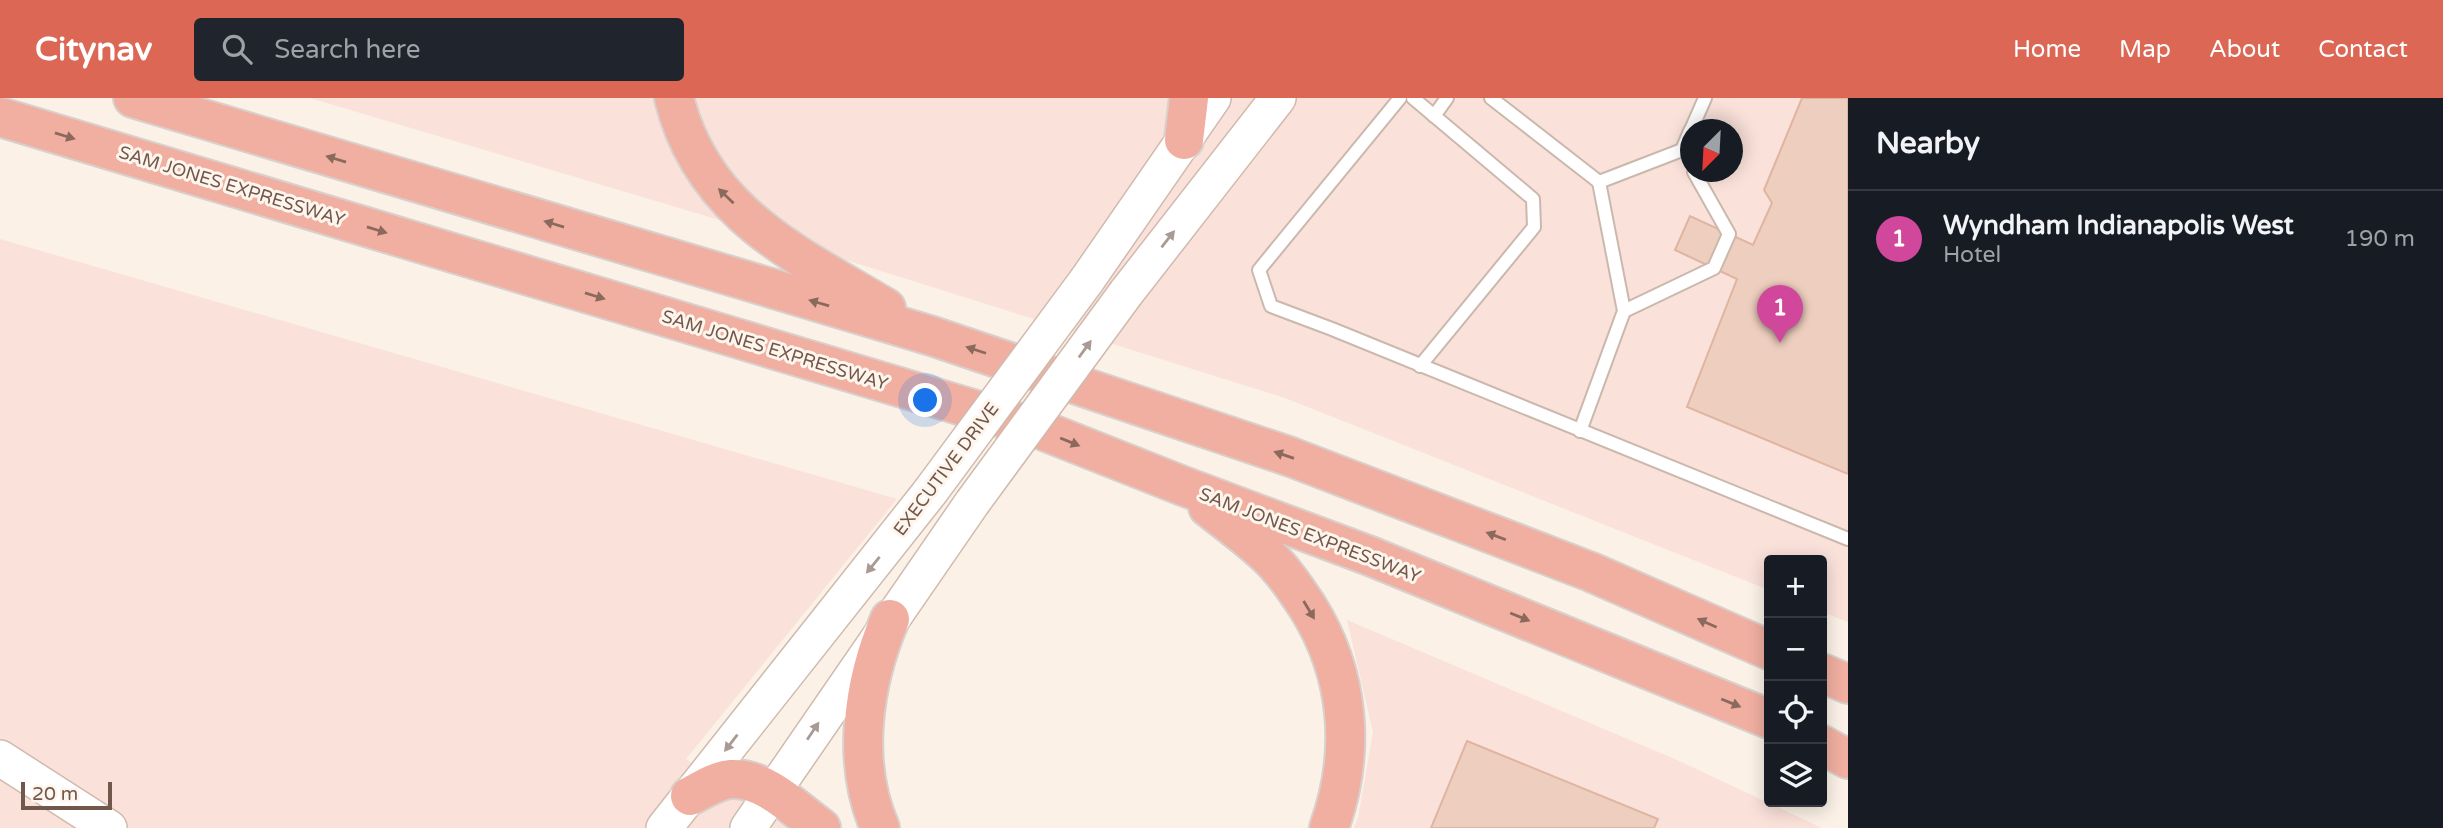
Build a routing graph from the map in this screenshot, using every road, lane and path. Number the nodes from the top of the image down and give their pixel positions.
1 (133, 98) edge
2 (674, 98) edge
3 (1189, 98) edge
4 (1213, 98) edge
5 (1278, 98) edge
6 (1400, 98) edge
7 (1413, 98) edge
8 (1447, 98) edge
9 (1491, 98) edge
10 (1705, 98) edge
11 (1434, 116) junction
12 (0, 117) edge
13 (1696, 119) edge
14 (1184, 140) junction
15 (1680, 151) edge
16 (1598, 182) junction
17 (1700, 182) edge
18 (1624, 311) junction
19 (932, 336) junction
20 (1420, 366) junction
21 (1580, 431) junction
22 (1182, 486) junction
23 (1848, 539) edge
24 (890, 619) junction
25 (1764, 648) edge
26 (1827, 675) edge
27 (1848, 684) edge
28 (1764, 716) edge
29 (1824, 744) edge
30 (1825, 744) edge
31 (1848, 752) edge
32 (0, 758) edge
33 (1848, 759) edge
34 (772, 792) junction
35 (690, 796) junction
36 (109, 828) edge
37 (664, 828) edge
38 (748, 828) edge
39 (821, 828) edge
40 (880, 828) edge
41 (1329, 828) edge

19 -> 1 highway
19 -> 2 highway
3 - 14 highway
4 - 14 street, EXECUTIVE DRIVE
24 -> 5 street, bridge
6 - 20 lane
7 - 11 lane
8 - 11 lane
9 - 16 lane
10 - 13 lane
11 - 20 lane
12 -> 22 highway, SAM JONES EXPRESSWAY
14 -> 35 street, EXECUTIVE DRIVE, bridge
15 - 16 lane
16 - 18 lane
17 - 18 lane
18 - 21 lane
25 -> 19 highway
20 - 21 lane
21 - 23 lane
22 -> 28 highway, SAM JONES EXPRESSWAY
22 -> 41 highway
34 -> 24 street
24 - 40 highway
26 - 27 highway
29 - 33 highway
30 - 31 highway
32 - 36 street
34 - 35 highway
34 - 38 street
34 - 39 highway
35 - 37 street, EXECUTIVE DRIVE

